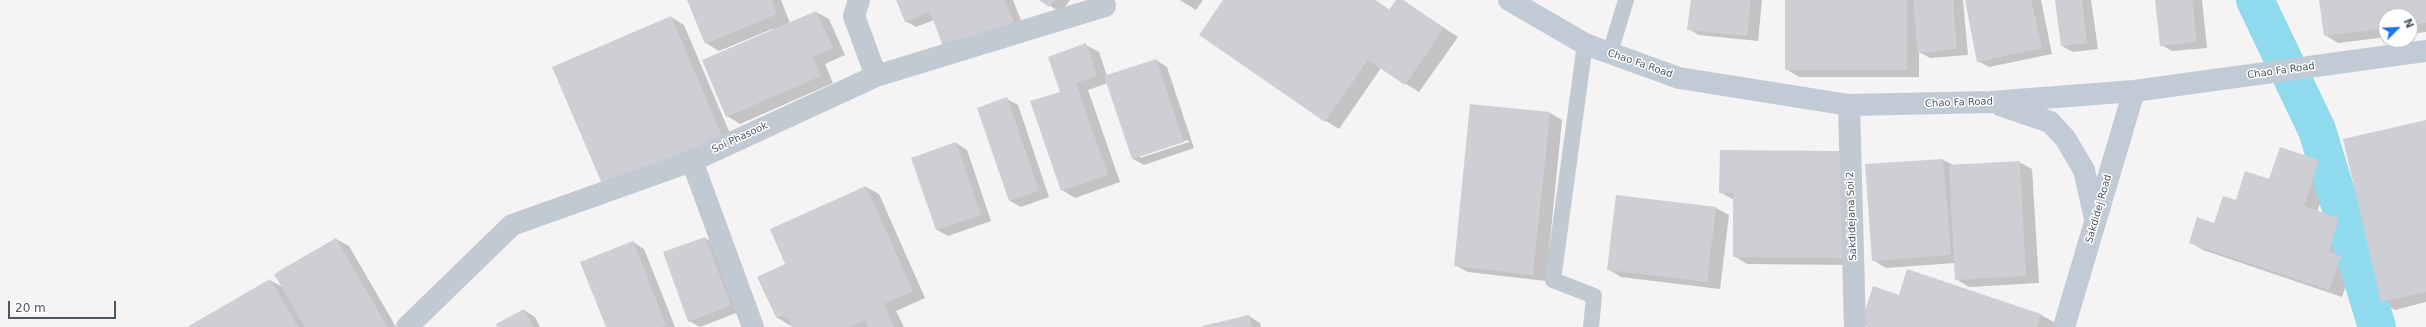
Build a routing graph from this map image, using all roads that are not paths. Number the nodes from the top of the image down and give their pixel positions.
1 (859, 0) edge
2 (1509, 0) edge
3 (1626, 0) edge
4 (1105, 6) dead end
5 (1585, 44) junction
6 (2426, 51) edge
7 (1610, 53) junction
8 (876, 76) junction
9 (2134, 91) junction
10 (1991, 102) junction
11 (1849, 105) junction
12 (692, 161) junction
13 (2095, 220) junction
14 (407, 327) edge
15 (753, 327) edge
16 (1591, 327) edge
17 (1855, 327) edge
18 (2064, 327) edge

1 - 8 street
2 - 5 main road, Chao Fa Road
3 - 7 lane
4 - 8 street, Soi Phasook
5 - 7 main road, Chao Fa Road
5 - 16 lane
6 - 9 main road, Chao Fa Road
7 - 11 main road, Chao Fa Road
8 - 12 street, Soi Phasook
9 - 10 main road, Chao Fa Road
9 - 13 main road, Sakdidej Road
10 - 11 main road, Chao Fa Road
10 - 13 main road
11 - 17 street, Sakdidejana Soi 2
12 - 14 street, Soi Phasook
12 - 15 street
13 - 18 main road, Sakdidej Road

